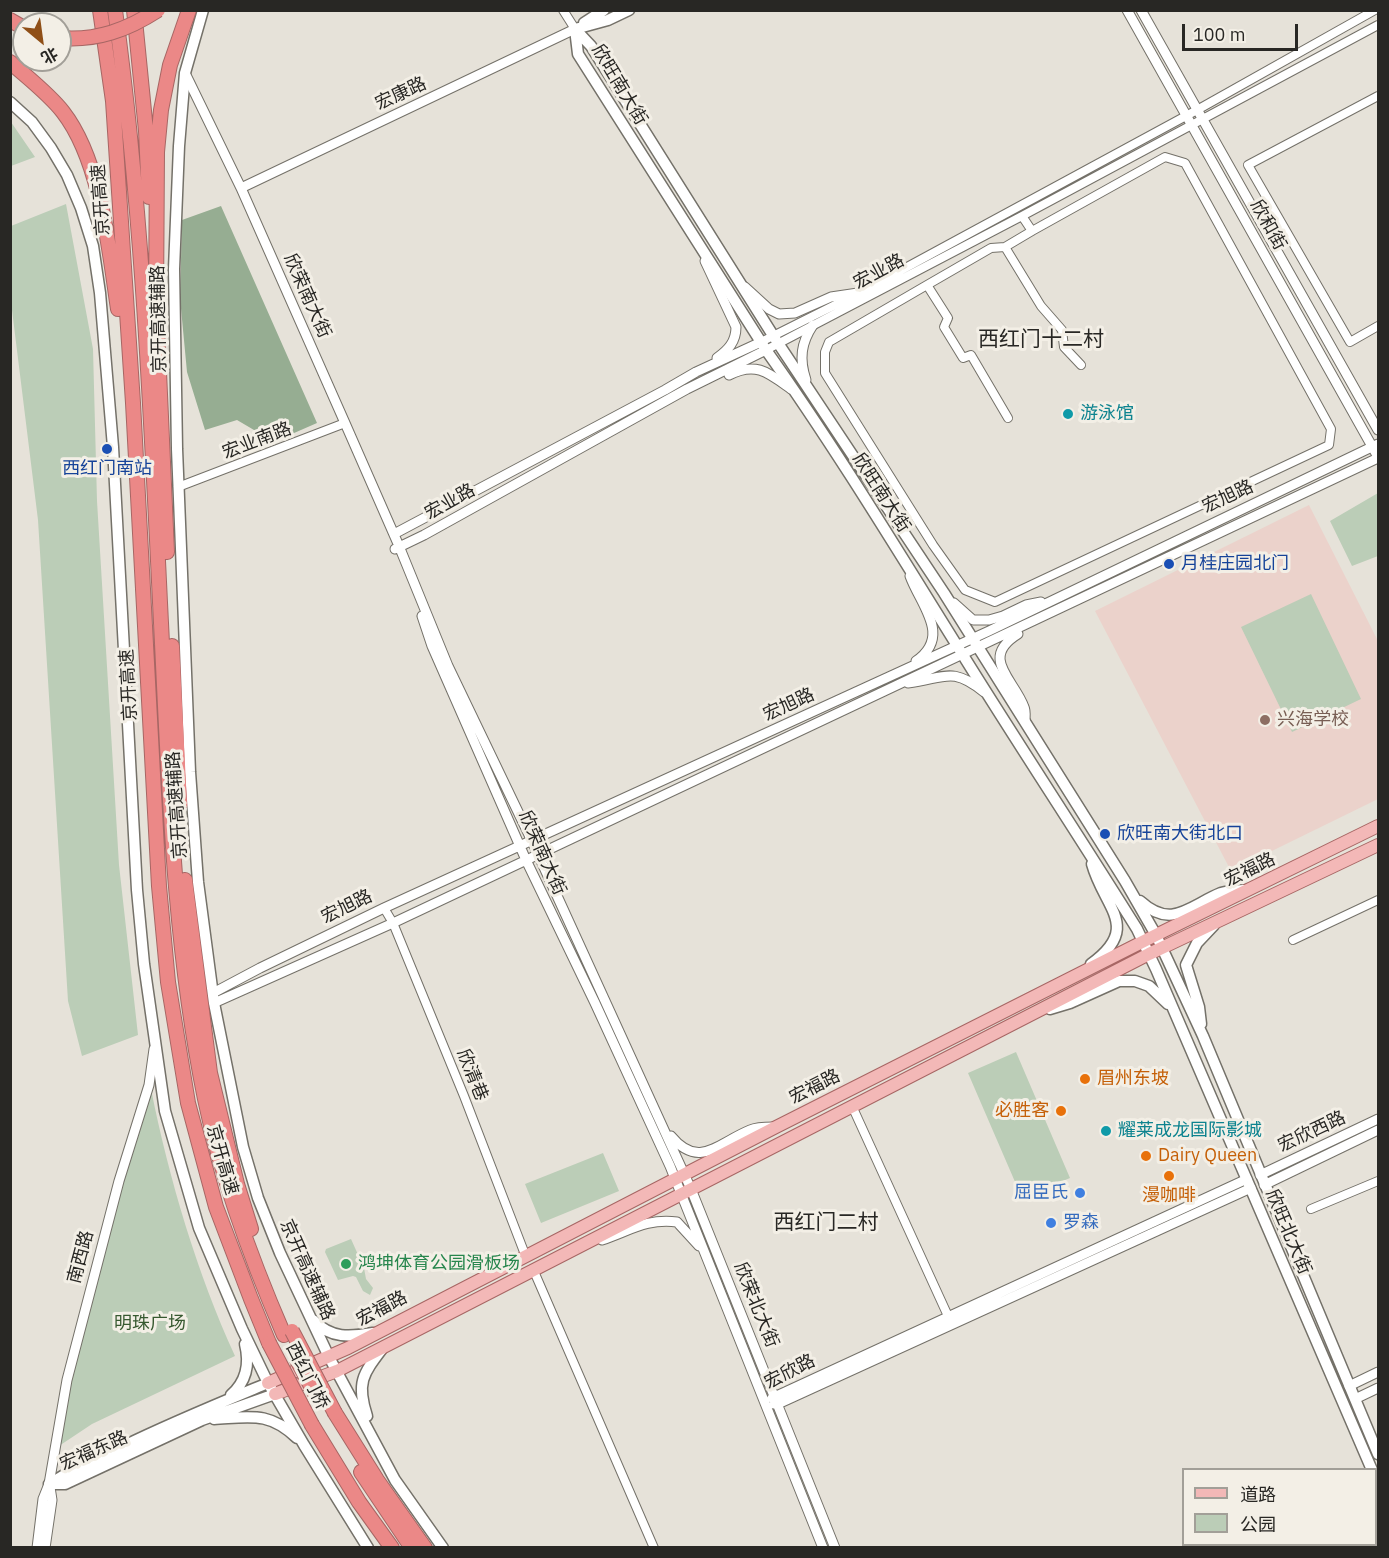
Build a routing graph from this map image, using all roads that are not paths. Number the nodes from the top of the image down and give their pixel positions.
1 (100, 10) edge
2 (115, 10) edge
3 (134, 10) edge
4 (158, 10) edge
5 (189, 10) edge
6 (203, 10) edge
7 (563, 10) edge
8 (604, 10) edge
9 (630, 10) edge
10 (1127, 10) edge
11 (1141, 10) edge
12 (1376, 10) edge
13 (1378, 24) edge
14 (575, 29) junction
15 (1154, 33) junction
16 (72, 38) edge
17 (1143, 39) junction
18 (10, 62) edge
19 (10, 67) edge
20 (185, 74) junction
21 (41, 90) junction
22 (1378, 96) edge
23 (10, 102) edge
24 (1197, 110) junction
25 (1187, 115) junction
26 (1203, 119) junction
27 (1193, 124) junction
28 (241, 188) junction
29 (1238, 205) junction
30 (1256, 212) junction
31 (1022, 216) junction
32 (1032, 231) junction
33 (699, 244) junction
34 (1005, 247) junction
35 (740, 283) junction
36 (927, 285) junction
37 (861, 294) junction
38 (156, 304) junction
39 (813, 325) junction
40 (1378, 326) edge
41 (777, 340) junction
42 (764, 346) junction
43 (1081, 365) dead end
44 (1343, 366) junction
45 (696, 372) junction
46 (1331, 372) junction
47 (808, 388) junction
48 (687, 389) junction
49 (797, 394) junction
50 (133, 403) junction
51 (1008, 418) dead end
52 (345, 423) junction
53 (1378, 430) edge
54 (1376, 445) edge
55 (1378, 457) edge
56 (178, 487) junction
57 (394, 534) junction
58 (397, 547) junction
59 (905, 562) junction
60 (944, 593) junction
61 (1055, 599) junction
62 (1046, 617) junction
63 (975, 643) junction
64 (959, 650) junction
65 (899, 678) junction
66 (986, 693) junction
67 (1025, 721) junction
68 (1378, 826) edge
69 (532, 841) junction
70 (1378, 845) edge
71 (520, 846) junction
72 (1089, 852) junction
73 (538, 855) junction
74 (526, 860) junction
75 (1125, 881) junction
76 (1250, 889) junction
77 (1378, 900) edge
78 (384, 908) junction
79 (1216, 922) junction
80 (393, 923) junction
81 (1156, 935) junction
82 (1293, 940) dead end
83 (1143, 942) junction
84 (1163, 948) junction
85 (1149, 954) junction
86 (1073, 978) junction
87 (213, 998) junction
88 (1175, 1012) junction
89 (1030, 1015) junction
90 (1203, 1036) junction
91 (155, 1041) junction
92 (852, 1106) junction
93 (1378, 1119) edge
94 (662, 1126) junction
95 (776, 1127) junction
96 (1378, 1130) edge
97 (680, 1178) junction
98 (1262, 1180) junction
99 (1378, 1181) edge
100 (1249, 1183) junction
101 (686, 1192) junction
102 (1311, 1209) dead end
103 (577, 1248) junction
104 (705, 1254) junction
105 (526, 1257) junction
106 (533, 1269) junction
107 (307, 1314) junction
108 (948, 1316) junction
109 (242, 1329) junction
110 (377, 1332) junction
111 (288, 1333) junction
112 (269, 1343) joint
113 (384, 1346) junction
114 (329, 1357) junction
115 (337, 1371) junction
116 (1378, 1372) edge
117 (1349, 1386) junction
118 (1378, 1388) edge
119 (272, 1389) junction
120 (777, 1400) junction
121 (1355, 1400) junction
122 (223, 1402) junction
123 (765, 1403) junction
124 (331, 1415) junction
125 (202, 1420) junction
126 (304, 1445) junction
127 (376, 1445) junction
128 (1378, 1454) edge
129 (1371, 1468) edge
130 (49, 1484) junction
131 (37, 1548) edge
132 (45, 1548) edge
133 (368, 1548) edge
134 (392, 1548) edge
135 (412, 1548) edge
136 (425, 1548) edge
137 (443, 1548) edge
138 (654, 1548) edge
139 (823, 1548) edge
140 (835, 1548) edge

1 - 50 highway, 京开高速
2 - 111 highway, 京开高速
3 - 38 highway
4 - 16 highway, bridge
5 - 38 highway
6 - 20 main road, 京开高速辅路
7 - 14 street
8 - 14 main road, 宏康路
9 - 14 main road, 宏康路
10 - 17 street, 欣和街
11 - 15 street, 欣和街
12 - 24 street, 宏业路
13 - 26 street, 宏业路
14 - 28 street, 宏康路
14 - 33 main road, 欣旺南大街
14 - 35 main road, 欣旺南大街
15 - 17 street
15 - 24 street, 欣和街
17 - 25 street, 欣和街
18 - 21 highway
19 - 21 highway
20 - 28 street, 欣荣南大街
20 - 56 main road, 京开高速辅路
21 - 50 highway
22 - 40 street
23 - 91 main road
24 - 25 street, 宏业路
24 - 26 street, 欣和街
25 - 27 street, 欣和街
25 - 37 street, 宏业路
26 - 27 street, 宏业路
26 - 30 street, 欣和街
27 - 29 street, 欣和街
27 - 31 street, 宏业路
28 - 52 street, 欣荣南大街
29 - 30 street
29 - 46 street, 欣和街
30 - 44 street, 欣和街
31 - 32 street
31 - 37 street, 宏业路
32 - 34 street
32 - 36 street
33 - 42 main road, 欣旺南大街
33 - 45 street
34 - 36 street
34 - 43 street
35 - 37 street
35 - 41 main road, 欣旺南大街
36 - 51 street
37 - 39 street, 宏业路
37 - 41 street, 宏业路
38 - 111 highway
39 - 41 street, 宏业路
39 - 47 street
41 - 42 street, 宏业路
41 - 47 main road, 欣旺南大街
42 - 45 street, 宏业路
42 - 48 street, 宏业路
42 - 49 main road, 欣旺南大街
44 - 46 street
44 - 53 street, 欣和街
45 - 57 street, 宏业路
46 - 54 street, 欣和街
47 - 60 main road, 欣旺南大街
48 - 49 street
48 - 58 street, 宏业路
49 - 59 main road, 欣旺南大街
50 - 112 highway, 京开高速
52 - 56 street, 宏业南路
52 - 57 street, 欣荣南大街
54 - 55 street, 欣和街
54 - 61 street, 宏旭路
55 - 62 street, 宏旭路
56 - 87 main road, 京开高速辅路
57 - 58 street, 欣荣南大街
58 - 69 street, 欣荣南大街
58 - 71 street, 欣荣南大街
59 - 64 main road, 欣旺南大街
59 - 65 street
60 - 61 street
60 - 63 main road, 欣旺南大街
61 - 63 street, 宏旭路
62 - 63 street, 宏旭路
62 - 67 street
63 - 64 street, 宏旭路
63 - 67 main road, 欣旺南大街
64 - 65 street, 宏旭路
64 - 66 main road, 欣旺南大街
65 - 66 street
65 - 69 street, 宏旭路
65 - 73 street, 宏旭路
66 - 72 main road, 欣旺南大街
67 - 75 main road, 欣旺南大街
68 - 76 main road, 宏福路
69 - 71 street, 宏旭路
69 - 73 street, 欣荣南大街
70 - 79 main road, 宏福路
71 - 74 street, 欣荣南大街
71 - 78 street, 宏旭路
72 - 83 main road, 欣旺南大街
72 - 86 main road
73 - 74 street, 宏旭路
73 - 94 street, 欣荣南大街
74 - 80 street, 宏旭路
74 - 97 street, 欣荣南大街
75 - 76 main road
75 - 81 main road, 欣旺南大街
76 - 81 main road, 宏福路
77 - 82 street
78 - 80 street, 欣清巷
78 - 87 street, 宏旭路
79 - 84 main road, 宏福路
79 - 90 main road
80 - 87 street, 宏旭路
80 - 105 street, 欣清巷
81 - 83 main road, 宏福路
81 - 84 main road, 欣旺北大街
83 - 85 main road, 欣旺北大街
83 - 86 main road, 宏福路
84 - 85 main road, 宏福路
84 - 90 main road, 欣旺北大街
85 - 88 main road, 欣旺北大街
85 - 89 main road, 宏福路
86 - 95 main road, 宏福路
87 - 107 main road, 京开高速辅路
88 - 89 main road
88 - 100 main road, 欣旺北大街
89 - 92 main road, 宏福路
90 - 98 main road, 欣旺北大街
91 - 109 main road
91 - 130 street, 南西路
92 - 101 main road, 宏福路
92 - 108 street
93 - 98 street, 宏欣西路
94 - 95 street
94 - 97 street, 欣荣南大街
95 - 97 main road, 宏福路
96 - 98 street, 宏欣西路
97 - 101 street, 欣荣北大街
97 - 105 main road, 宏福路
98 - 117 main road, 欣旺北大街
99 - 102 street
100 - 108 street, 宏欣路
100 - 120 street, 宏欣路
100 - 129 main road, 欣旺北大街
101 - 103 main road, 宏福路
101 - 104 street, 欣荣北大街
101 - 120 street, 欣荣北大街
103 - 104 street
103 - 106 main road, 宏福路
104 - 123 street, 欣荣北大街
105 - 110 main road, 宏福路
106 - 113 main road, 宏福路
106 - 138 street
107 - 110 main road
107 - 114 main road, 京开高速辅路
108 - 120 street, 宏欣路
109 - 119 main road
109 - 122 main road
110 - 114 main road, 宏福路
111 - 124 highway, 西红门桥, bridge
112 - 134 highway, 西红门桥, bridge
113 - 115 main road, 宏福路
113 - 127 main road
114 - 115 main road, 京开高速辅路
114 - 119 main road, 宏福路
115 - 119 main road, 宏福路
115 - 127 main road, 京开高速辅路
116 - 117 street
117 - 121 main road, 欣旺北大街
118 - 121 street
119 - 122 main road, 宏福东路
119 - 125 main road, 宏福东路
119 - 126 main road
120 - 123 street, 宏欣路
120 - 140 street, 欣荣北大街
121 - 128 main road, 欣旺北大街
122 - 130 main road, 宏福东路
123 - 139 street, 欣荣北大街
124 - 135 highway
124 - 136 highway
125 - 126 main road
125 - 130 main road, 宏福东路
126 - 133 main road
127 - 137 main road, 京开高速辅路
130 - 131 street, 南西路
130 - 132 street, 南西路

